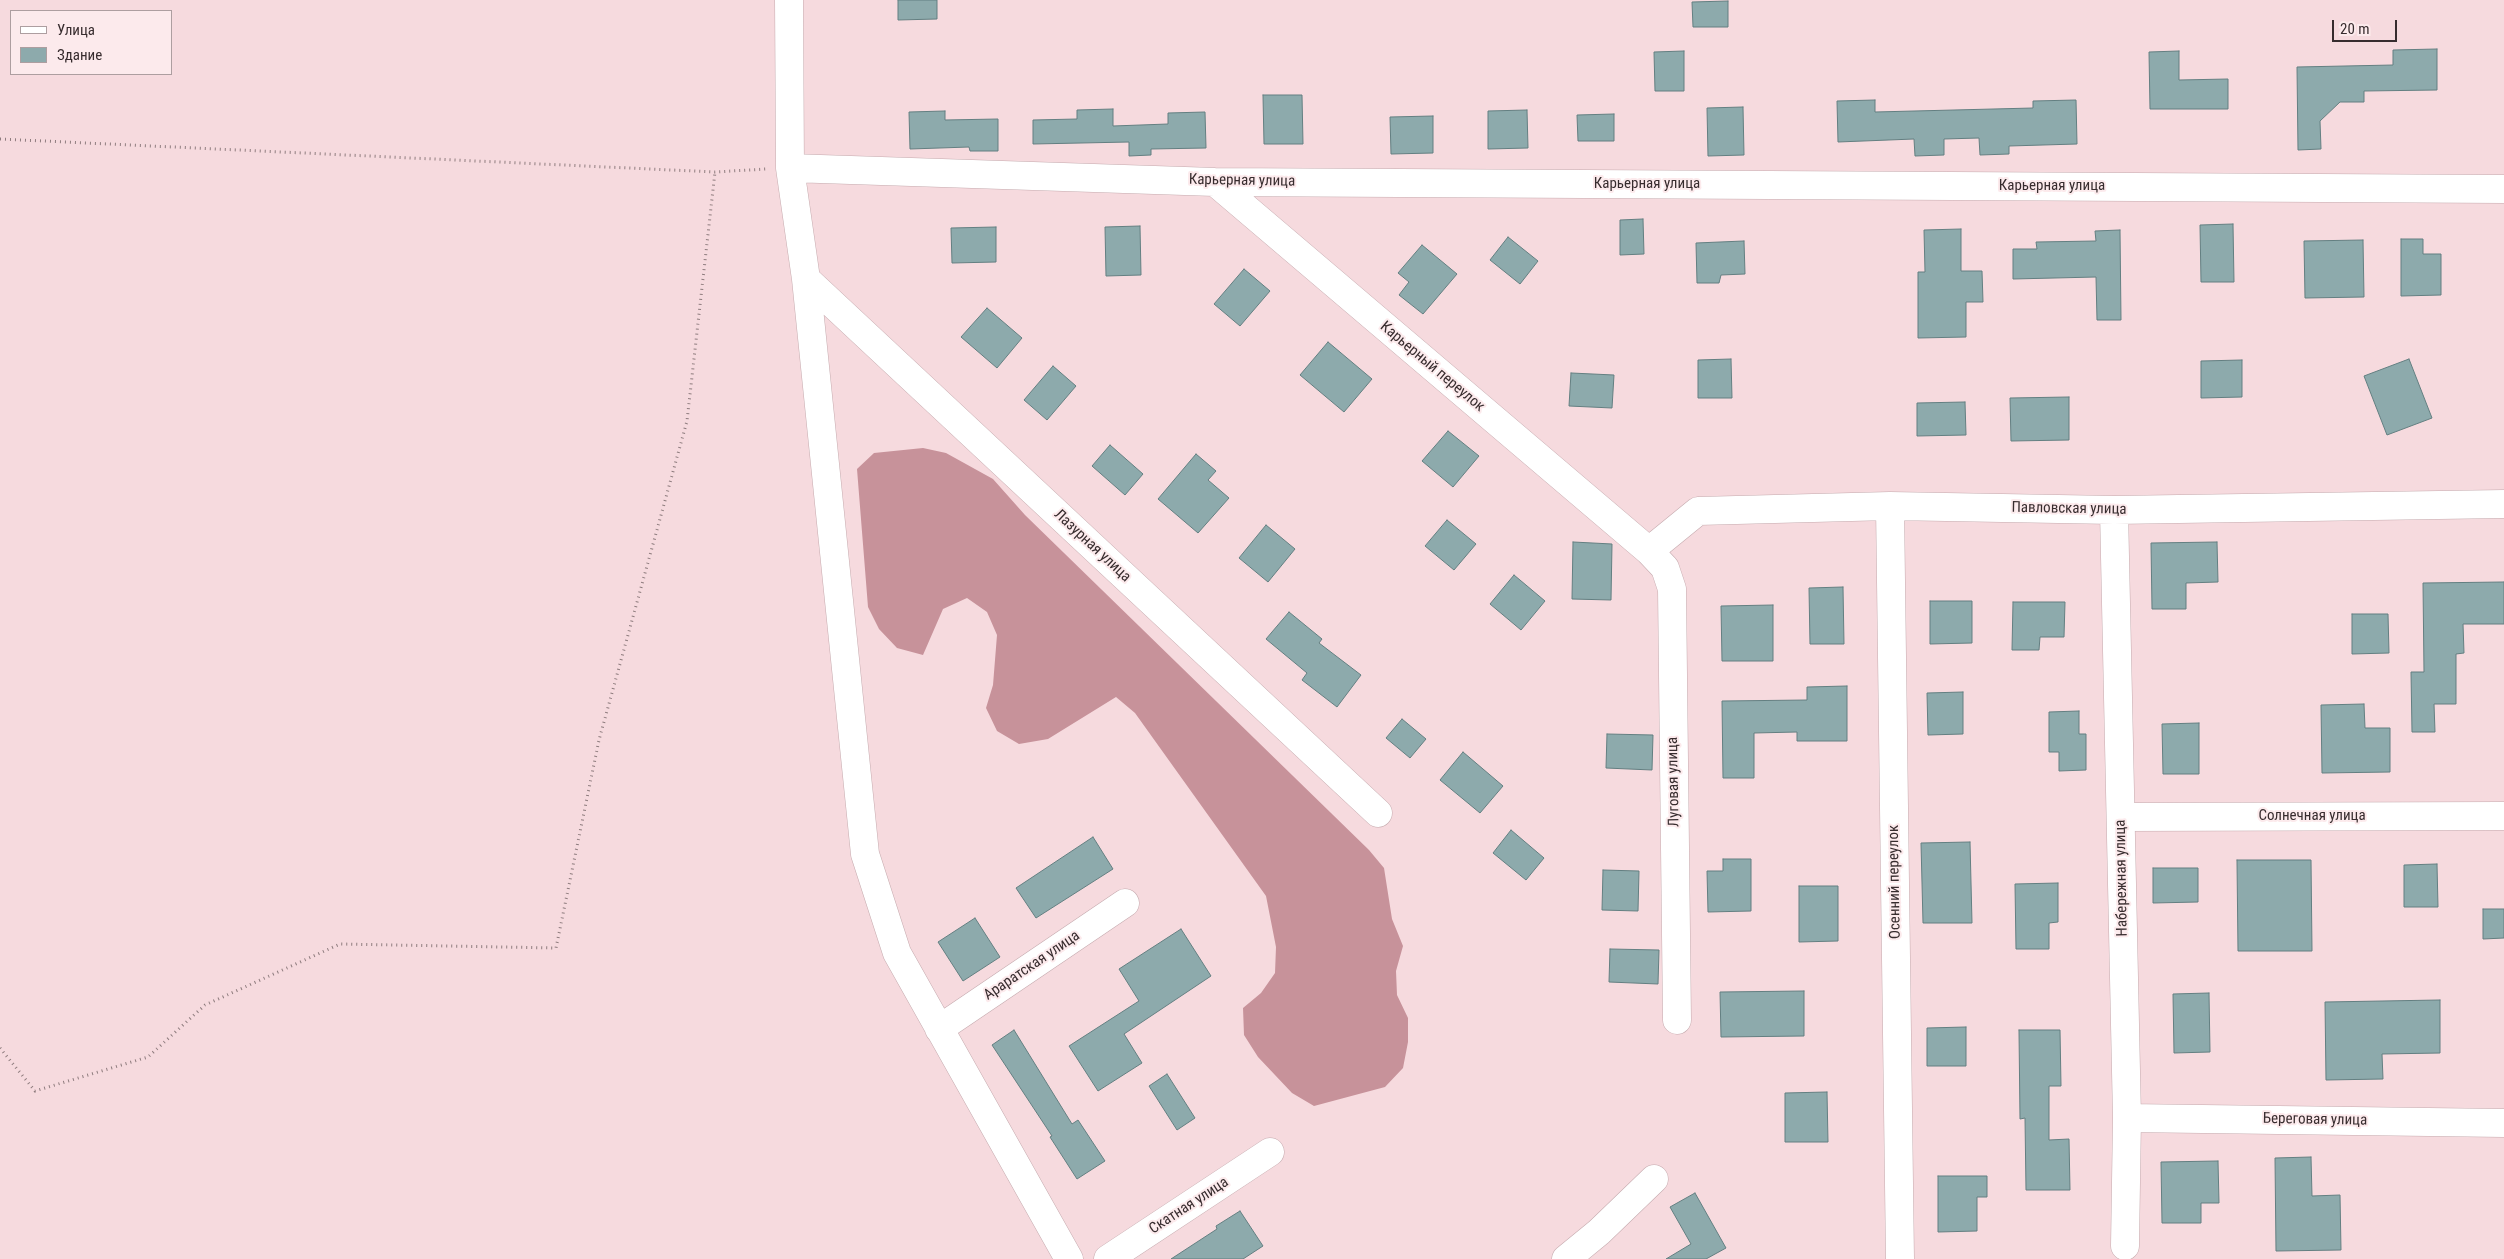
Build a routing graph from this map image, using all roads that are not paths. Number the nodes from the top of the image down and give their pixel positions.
1 (789, 0) edge
2 (790, 168) junction
3 (1214, 182) junction
4 (2504, 189) edge
5 (806, 279) junction
6 (2504, 504) edge
7 (1890, 506) junction
8 (2114, 510) junction
9 (1649, 552) junction
10 (1378, 813) dead end
11 (2504, 816) edge
12 (2121, 817) junction
13 (1125, 903) dead end
14 (1677, 1020) dead end
15 (939, 1029) junction
16 (2127, 1118) junction
17 (2504, 1123) edge
18 (1270, 1152) dead end
19 (1654, 1179) dead end
20 (2125, 1246) dead end
21 (1069, 1259) edge
22 (1108, 1259) edge
23 (1566, 1259) edge
24 (1900, 1259) edge

1 - 2 street
2 - 3 street, Карьерная улица
2 - 5 street
3 - 4 street, Карьерная улица
3 - 9 street, Карьерный переулок
5 - 10 street, Лазурная улица
5 - 15 street
6 - 8 street, Павловская улица
7 - 8 street, Павловская улица
7 - 9 street, Павловская улица
7 - 24 street, Осенний переулок
8 - 12 street, Набережная улица
9 - 14 street, Луговая улица
11 - 12 street, Солнечная улица
12 - 16 street, Набережная улица
13 - 15 street, Араратская улица
15 - 21 street
16 - 17 street, Береговая улица
16 - 20 street, Набережная улица
18 - 22 street, Скатная улица
19 - 23 street

